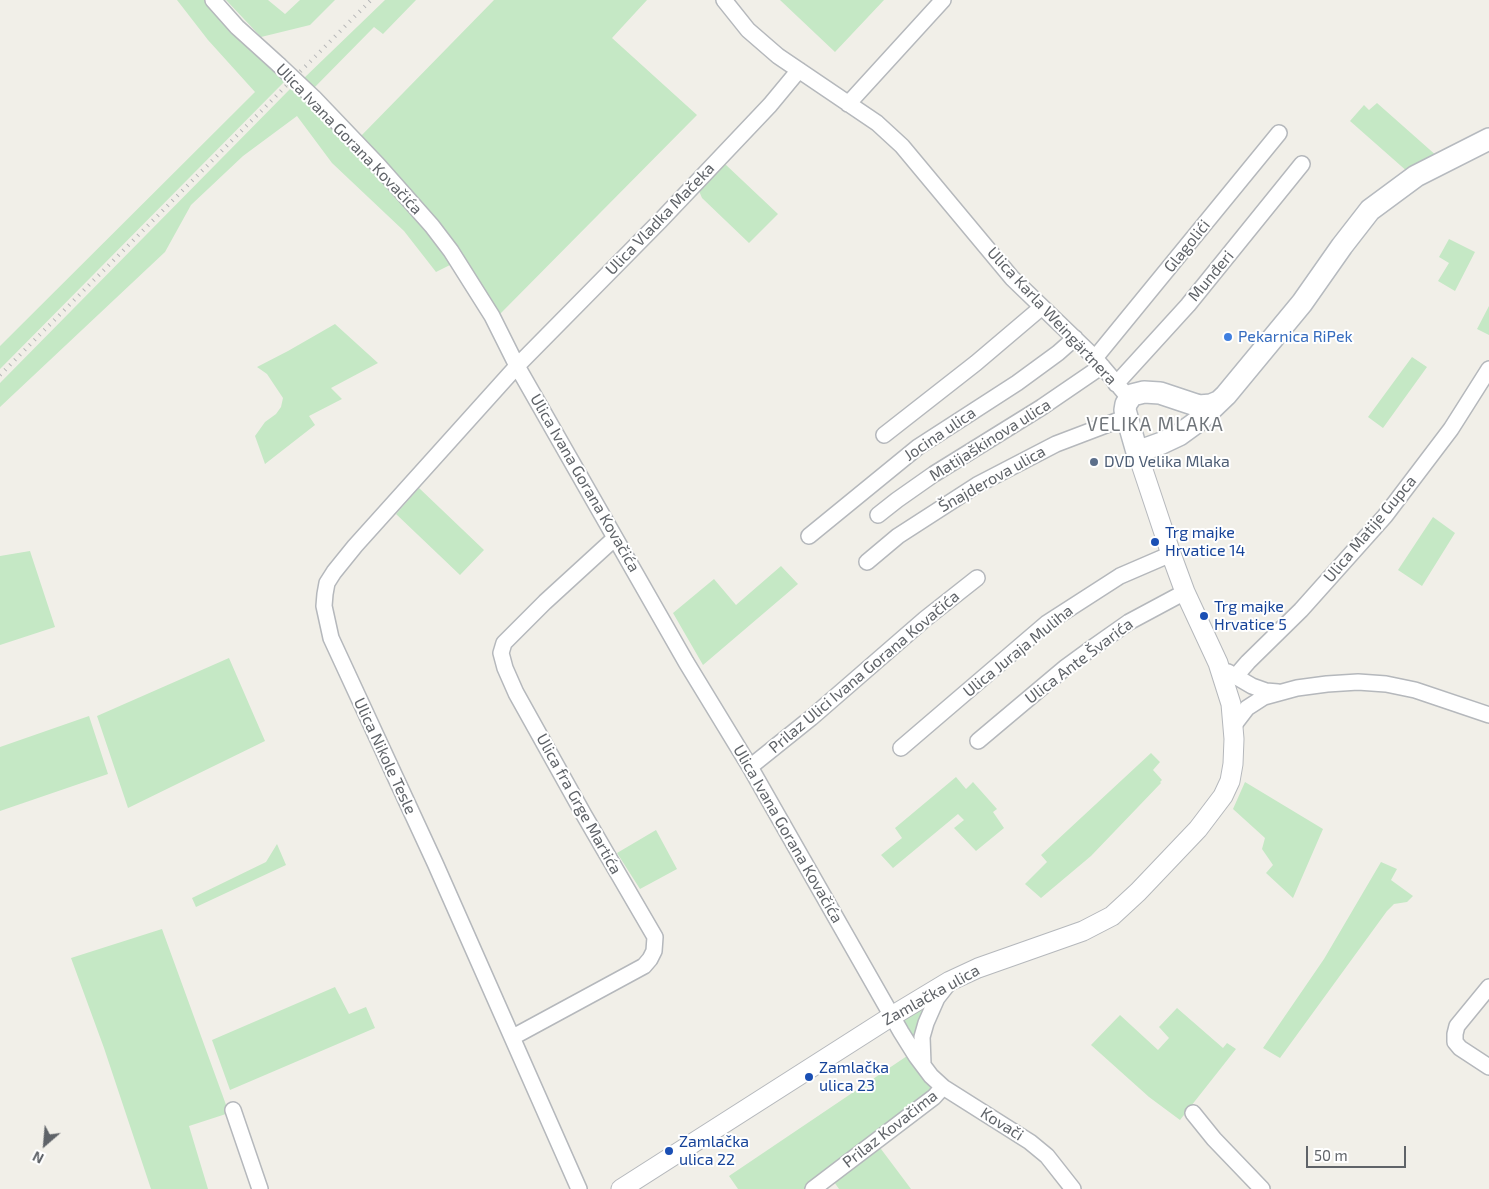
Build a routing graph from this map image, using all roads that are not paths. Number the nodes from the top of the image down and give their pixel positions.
1 (213, 0) edge
2 (724, 0) edge
3 (943, 0) edge
4 (799, 70) junction
5 (848, 104) junction
6 (1279, 133) dead end
7 (1488, 142) edge
8 (1302, 164) dead end
9 (1042, 307) junction
10 (1075, 338) junction
11 (1099, 362) junction
12 (517, 366) junction
13 (1489, 369) edge
14 (1124, 400) junction
15 (1218, 402) junction
16 (884, 435) dead end
17 (1137, 452) junction
18 (878, 515) dead end
19 (809, 536) dead end
20 (615, 538) junction
21 (1171, 554) junction
22 (867, 562) dead end
23 (977, 578) dead end
24 (1185, 592) junction
25 (1218, 663) junction
26 (1235, 677) junction
27 (1280, 692) junction
28 (1489, 715) edge
29 (1234, 726) junction
30 (978, 741) dead end
31 (901, 748) dead end
32 (750, 766) junction
33 (950, 981) junction
34 (1489, 987) edge
35 (892, 1016) junction
36 (513, 1038) junction
37 (924, 1066) junction
38 (1489, 1067) edge
39 (943, 1087) junction
40 (233, 1110) dead end
41 (1193, 1113) dead end
42 (260, 1189) edge
43 (579, 1189) edge
44 (621, 1189) edge
45 (813, 1189) edge
46 (1073, 1189) edge
47 (1262, 1189) edge

1 - 12 street, Ulica Ivana Gorana Kovačića, bridge
2 - 4 street, Ulica Karla Weingärtnera
3 - 5 street
4 - 5 street, Ulica Karla Weingärtnera
4 - 12 street, Ulica Vladka Mačeka
5 - 9 street, Ulica Karla Weingärtnera
6 - 11 street, Glagolići
7 - 15 main road
8 - 14 street, Munđeri
9 - 10 street, Ulica Karla Weingärtnera
9 - 16 street, Jocina ulica
10 - 11 street, Ulica Karla Weingärtnera
10 - 19 street, Jocina ulica
11 - 14 street, Ulica Karla Weingärtnera
11 - 18 street, Matijaškinova ulica
12 - 20 street, Ulica Ivana Gorana Kovačića
12 - 36 street, Ulica Nikole Tesle
13 - 26 street, Ulica Matije Gupca
14 - 15 main road, Ulica Karla Weingärtnera
14 - 17 main road
14 - 22 street, Šnajderova ulica
15 - 17 main road
17 - 21 street, Zamlačka ulica
20 - 32 street, Ulica Ivana Gorana Kovačića
20 - 36 street, Ulica fra Grge Martića
21 - 24 street, Zamlačka ulica
21 - 31 street, Ulica Juraja Muliha
23 - 32 street, Prilaz Ulici Ivana Gorana Kovačića
24 - 25 street, Zamlačka ulica
24 - 30 street, Ulica Ante Švarića
25 - 26 street
25 - 29 street, Zamlačka ulica
26 - 27 street
27 - 28 street
27 - 29 street
29 - 33 street, Zamlačka ulica
32 - 35 street, Ulica Ivana Gorana Kovačića
33 - 35 street, Zamlačka ulica
33 - 37 street
34 - 38 street
35 - 37 street, Kovači
35 - 44 street, Zamlačka ulica
36 - 43 street, Ulica Nikole Tesle
37 - 39 street, Kovači
39 - 45 street, Prilaz Kovačima
39 - 46 street, Kovači
40 - 42 street
41 - 47 street

